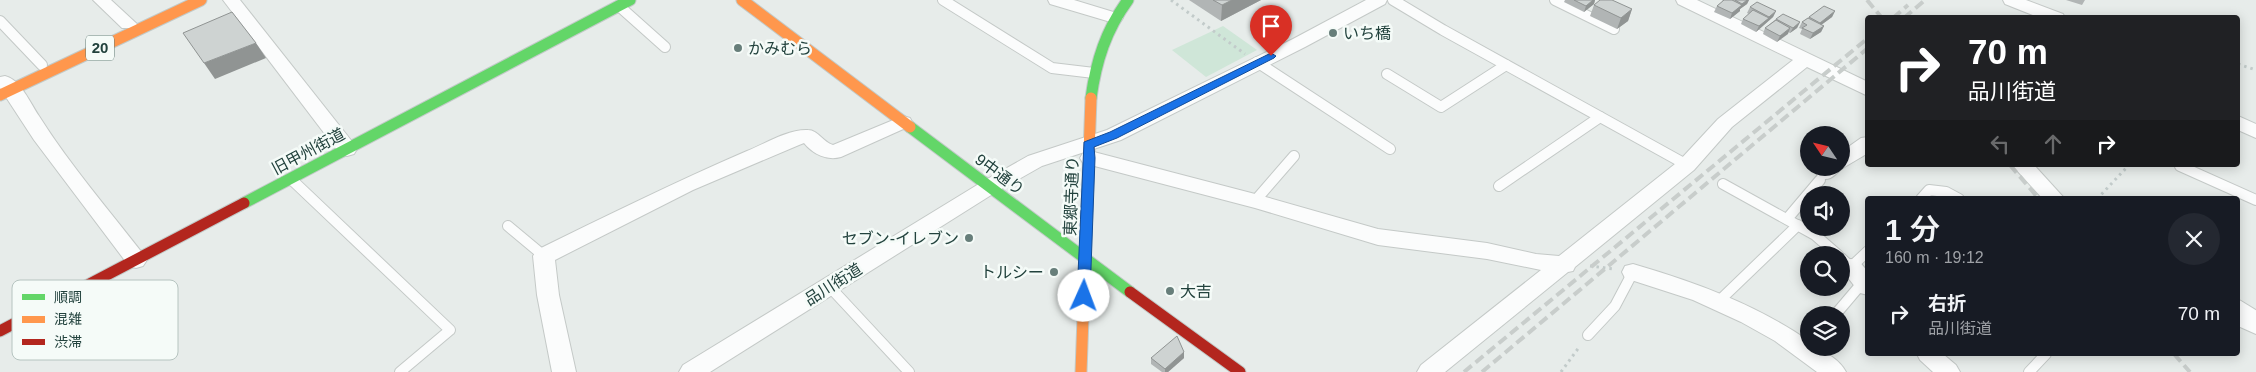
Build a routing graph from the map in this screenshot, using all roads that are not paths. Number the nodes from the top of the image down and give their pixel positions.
1 (101, 0) edge
2 (181, 0) edge
3 (201, 0) edge
4 (231, 0) edge
5 (630, 0) edge
6 (742, 0) edge
7 (943, 0) edge
8 (1056, 0) edge
9 (1128, 0) edge
10 (1379, 0) edge
11 (1393, 0) edge
12 (1555, 0) edge
13 (1684, 0) edge
14 (2012, 0) edge
15 (619, 6) junction
16 (2050, 15) edge
17 (1114, 18) junction
18 (0, 21) edge
19 (128, 24) junction
20 (1614, 29) dead end
21 (664, 47) dead end
22 (1806, 59) junction
23 (1257, 62) junction
24 (42, 65) junction
25 (1506, 65) junction
26 (1094, 73) junction
27 (1387, 74) dead end
28 (4, 88) edge
29 (1865, 88) edge
30 (1600, 117) junction
31 (903, 122) junction
32 (2240, 123) edge
33 (2256, 132) edge
34 (1865, 145) edge
35 (347, 149) junction
36 (1390, 149) dead end
37 (1089, 151) junction
38 (1294, 156) dead end
39 (1850, 156) edge
40 (1687, 165) junction
41 (2025, 167) edge
42 (2182, 167) edge
43 (1826, 176) edge
44 (291, 179) junction
45 (1723, 184) dead end
46 (1499, 186) dead end
47 (989, 187) junction
48 (1923, 196) edge
49 (1953, 196) edge
50 (2051, 196) edge
51 (2256, 200) edge
52 (1255, 201) junction
53 (1787, 219) junction
54 (1798, 225) junction
55 (508, 226) dead end
56 (1865, 255) edge
57 (544, 256) junction
58 (1085, 259) junction
59 (136, 260) junction
60 (1565, 265) junction
61 (1852, 270) edge
62 (1633, 272) joint
63 (98, 280) edge
64 (829, 286) junction
65 (1719, 301) junction
66 (1838, 306) edge
67 (2240, 306) edge
68 (2256, 316) edge
69 (2240, 317) edge
70 (12, 325) edge
71 (2256, 325) edge
72 (0, 331) edge
73 (1588, 335) road end
74 (1800, 345) edge
75 (1815, 356) edge
76 (1930, 356) edge
77 (2042, 356) edge
78 (400, 372) edge
79 (564, 372) edge
80 (691, 372) edge
81 (909, 372) edge
82 (1081, 372) edge
83 (1240, 372) edge
84 (1429, 372) edge
85 (1834, 372) edge
86 (1948, 372) edge
87 (2029, 372) edge

1 - 19 street
2 - 19 main road, 20
3 - 28 main road, 20
4 - 35 street
5 - 15 main road, 旧甲州街道
6 - 31 main road, 9中通り
7 - 26 lane
8 - 17 street
9 - 17 main road, 東郷寺通り
10 - 23 street, 品川街道
11 - 25 lane
12 - 20 lane
13 - 22 street
14 - 16 street
15 - 21 lane
15 - 35 main road, 旧甲州街道
17 - 26 main road, 東郷寺通り
18 - 24 lane
19 - 24 main road, 20
22 - 29 street
22 - 40 street
23 - 36 lane
23 - 37 street, 品川街道
24 - 28 main road, 20
25 - 27 lane
25 - 30 lane
26 - 37 main road, 東郷寺通り
28 - 59 street
30 - 40 lane
30 - 46 lane
31 - 47 main road, 9中通り
31 - 57 street
32 - 33 street
34 - 39 street
35 - 44 main road, 旧甲州街道
37 - 47 street, 品川街道
37 - 52 street
37 - 58 main road, 東郷寺通り
38 - 52 lane
40 - 60 street
41 - 50 street
42 - 51 lane
43 - 53 lane
44 - 59 main road, 旧甲州街道
44 - 78 lane
45 - 53 lane
47 - 58 main road, 9中通り
47 - 64 street, 品川街道
48 - 49 lane
52 - 60 street
53 - 54 lane
54 - 61 lane
54 - 65 lane
55 - 57 lane
56 - 61 lane
57 - 79 street
58 - 82 main road, 東郷寺通り
58 - 83 main road, 9中通り
59 - 63 main road, 旧甲州街道
60 - 84 street
61 - 66 lane
62 - 65 street
62 - 73 lane
64 - 80 street, 品川街道
64 - 81 lane
65 - 74 street
67 - 68 lane
69 - 71 street
70 - 72 main road, 旧甲州街道
75 - 85 street
76 - 86 street
77 - 87 lane

